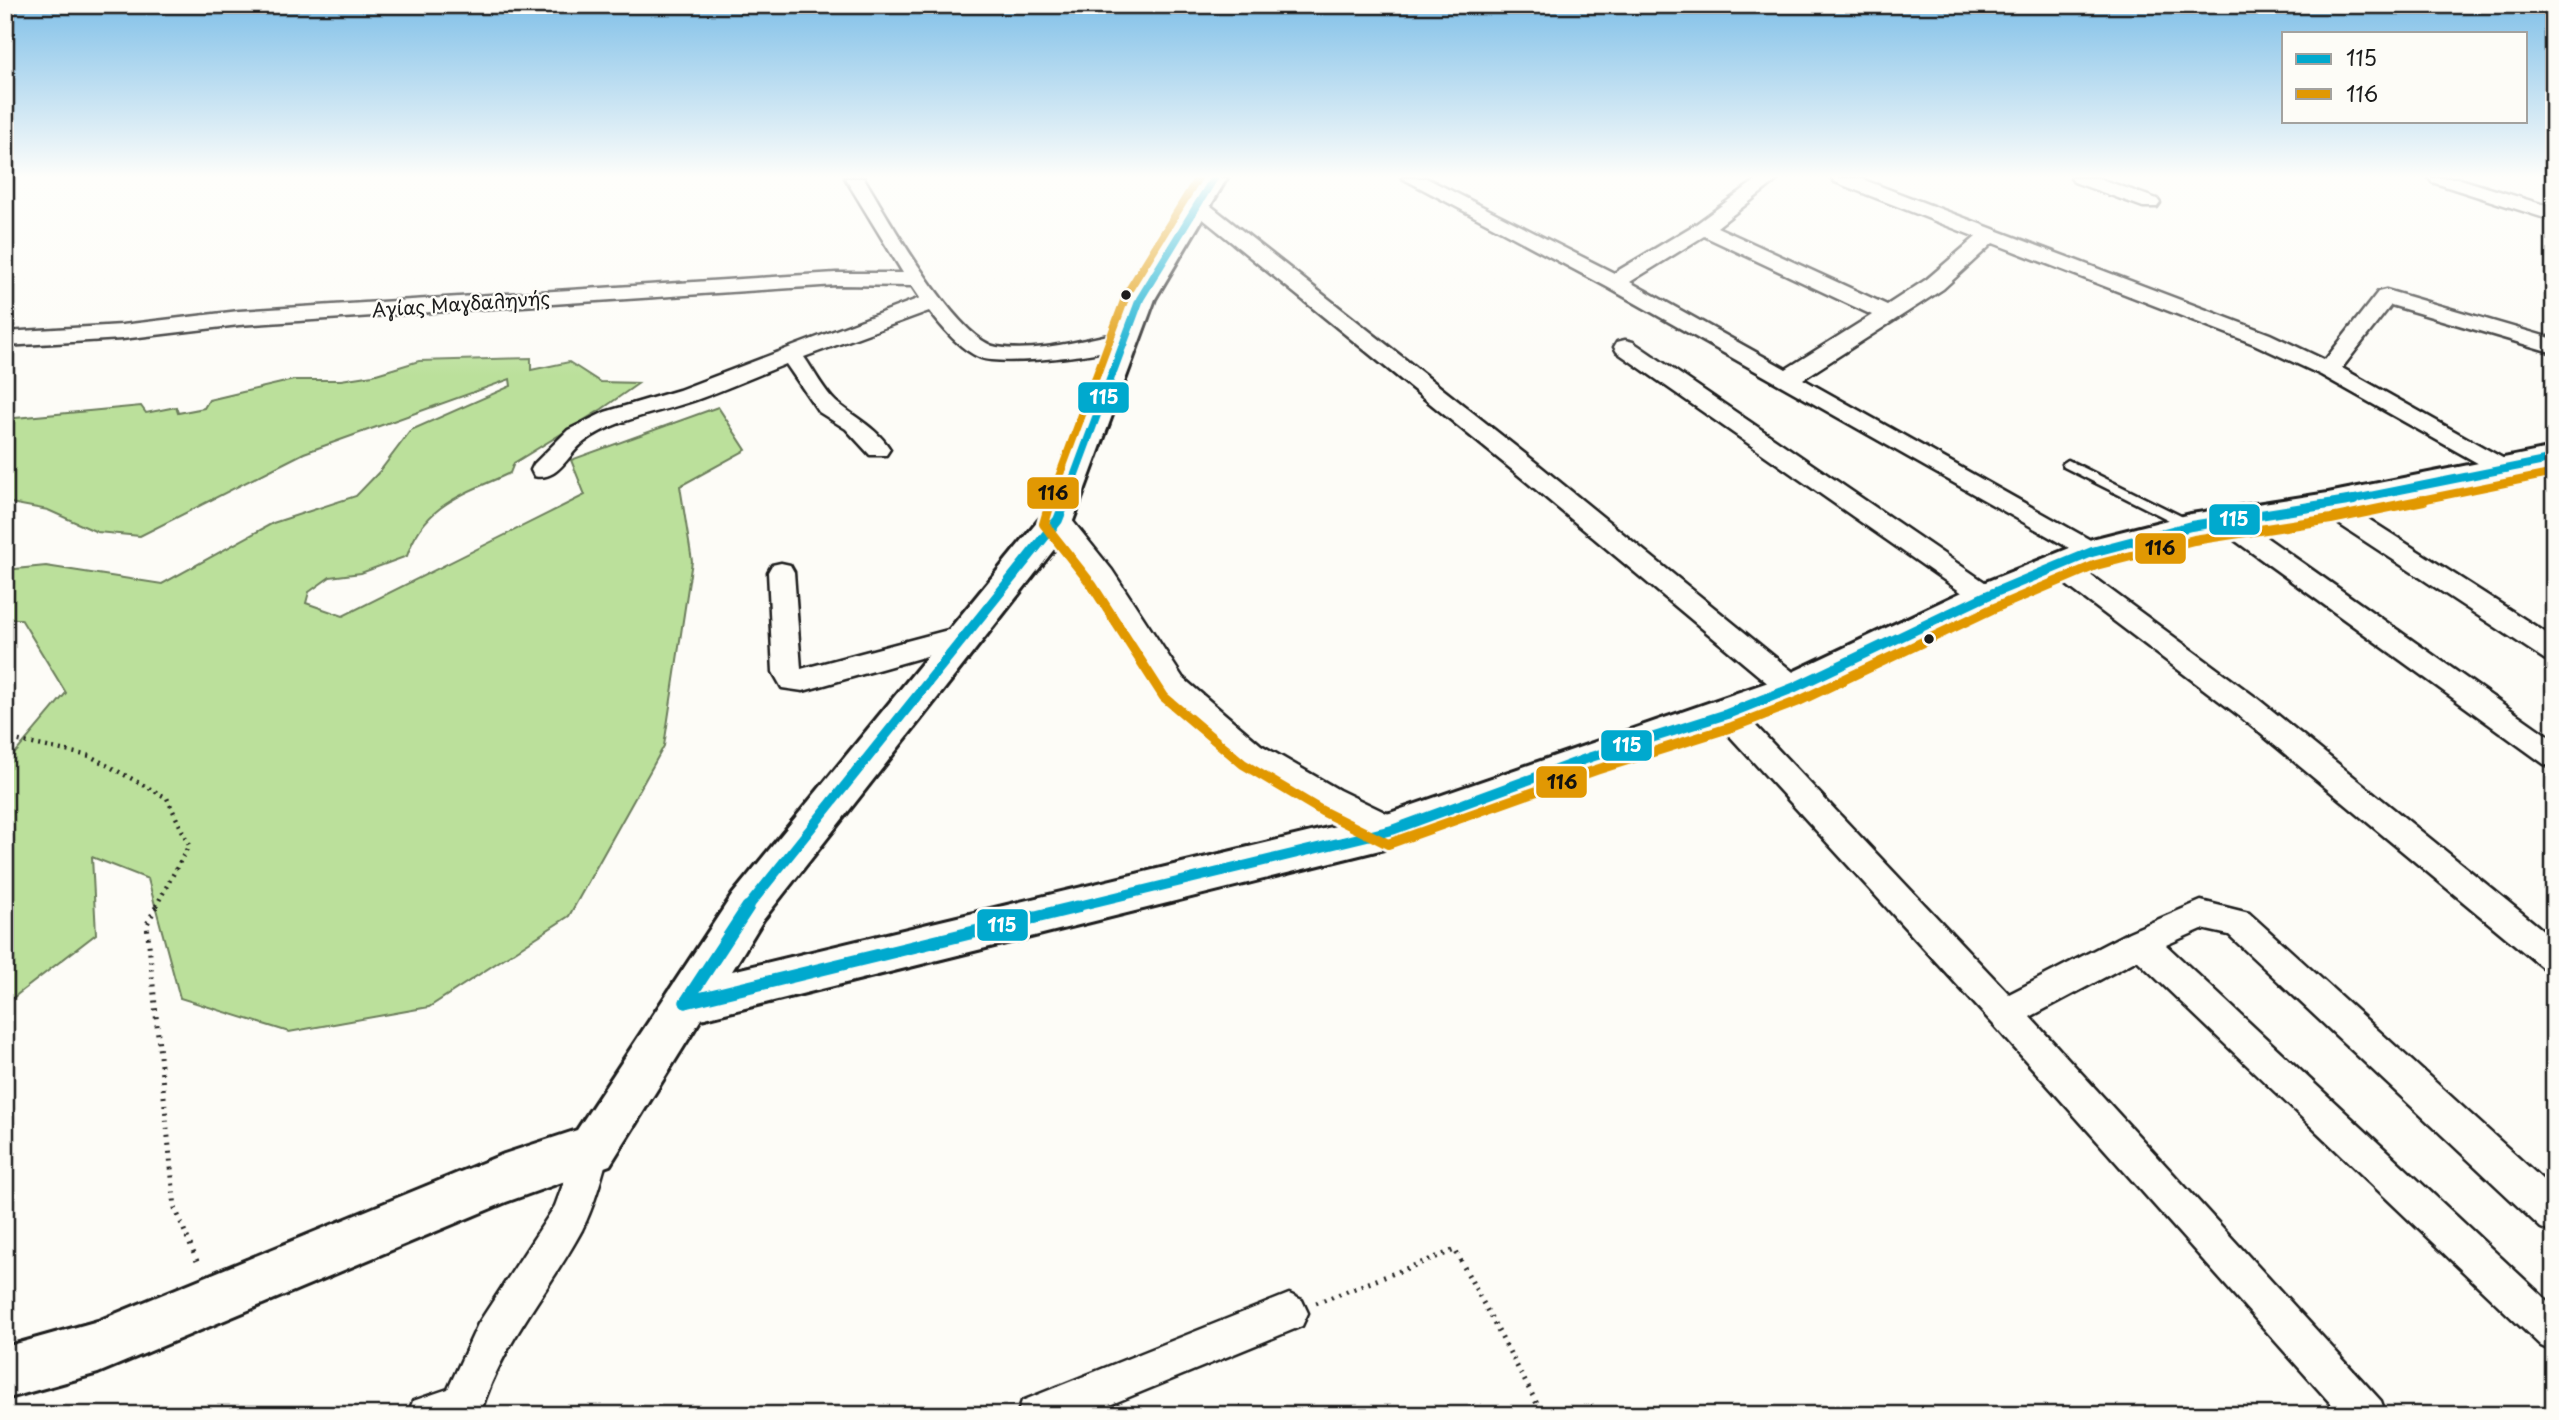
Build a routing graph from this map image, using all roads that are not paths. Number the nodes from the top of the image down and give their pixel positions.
1 (895, 244) edge
2 (1175, 244) edge
3 (1247, 244) edge
4 (1542, 244) edge
5 (1676, 244) edge
6 (1738, 244) edge
7 (1980, 244) edge
8 (2014, 244) edge
9 (917, 280) junction
10 (1615, 282) junction
11 (932, 301) junction
12 (1889, 314) junction
13 (5, 339) edge
14 (1124, 340) junction
15 (2554, 346) edge
16 (1625, 347) dead end
17 (791, 354) junction
18 (2329, 370) junction
19 (1787, 379) junction
20 (878, 449) dead end
21 (2554, 459) edge
22 (2068, 464) dead end
23 (543, 470) dead end
24 (2507, 471) junction
25 (2328, 505) junction
26 (1058, 520) junction
27 (2207, 523) junction
28 (2077, 559) junction
29 (781, 572) dead end
30 (1986, 597) junction
31 (967, 635) junction
32 (2554, 652) edge
33 (1793, 688) junction
34 (1727, 713) junction
35 (2554, 756) edge
36 (1392, 830) junction
37 (2140, 942) junction
38 (2554, 958) edge
39 (686, 1002) junction
40 (2005, 1013) junction
41 (593, 1148) junction
42 (2554, 1215) edge
43 (1289, 1314) road end
44 (2554, 1333) edge
45 (5, 1373) edge
46 (450, 1411) edge
47 (1036, 1415) edge
48 (2367, 1415) edge

1 - 9 street
2 - 14 street
3 - 33 street
4 - 10 street
5 - 10 street
6 - 12 street
7 - 12 street
8 - 18 street
9 - 11 street
9 - 13 street, Αγίας Μαγδαληνής
10 - 19 street
11 - 14 street
11 - 17 street
12 - 19 street
14 - 26 street
15 - 18 street
16 - 30 street
17 - 20 street
17 - 23 street
18 - 24 street
19 - 28 street
21 - 24 street
22 - 27 lane
24 - 25 street
25 - 27 street
25 - 32 street
26 - 31 street
26 - 36 street
27 - 28 street
27 - 35 street
28 - 30 street
28 - 38 street
29 - 31 street
30 - 33 street
31 - 39 street
33 - 34 street
34 - 36 street
34 - 40 street
36 - 39 street
37 - 40 street
37 - 42 street
37 - 44 street
39 - 41 street
40 - 48 street
41 - 45 street
41 - 46 street
43 - 47 street

